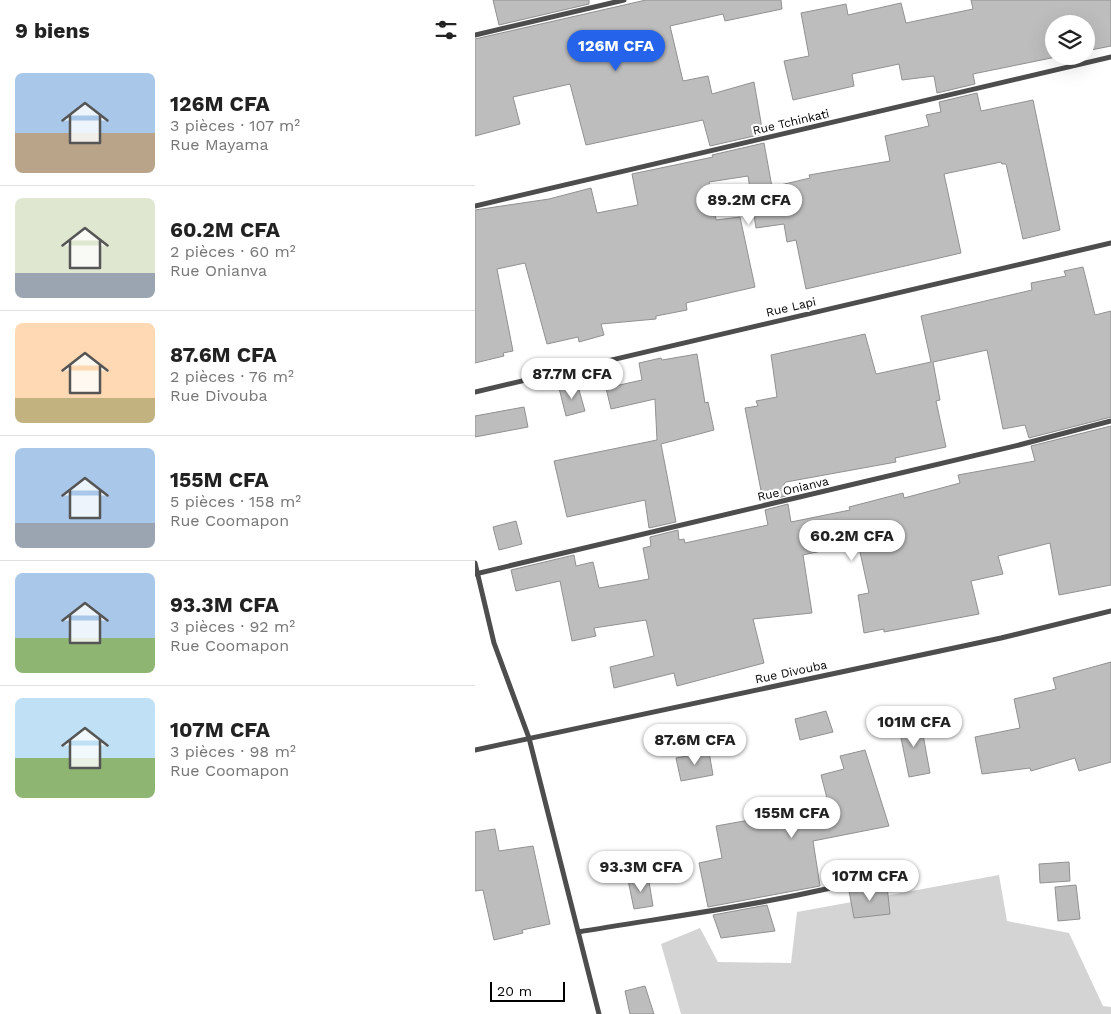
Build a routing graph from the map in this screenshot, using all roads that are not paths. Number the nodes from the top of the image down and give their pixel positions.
1 (623, 0) edge
2 (475, 35) edge
3 (1111, 57) edge
4 (475, 206) edge
5 (1111, 243) edge
6 (475, 392) edge
7 (1111, 421) edge
8 (475, 563) edge
9 (476, 574) edge
10 (1111, 611) edge
11 (529, 738) junction
12 (475, 750) edge
13 (879, 876) dead end
14 (578, 932) junction
15 (599, 1014) edge

1 - 2 street
3 - 4 street, Rue Tchinkati
5 - 6 street, Rue Lapi
7 - 9 street, Rue Onianva
8 - 9 street
9 - 11 street
10 - 11 street, Rue Divouba
11 - 12 street, Rue Divouba
11 - 14 street
13 - 14 street
14 - 15 street

